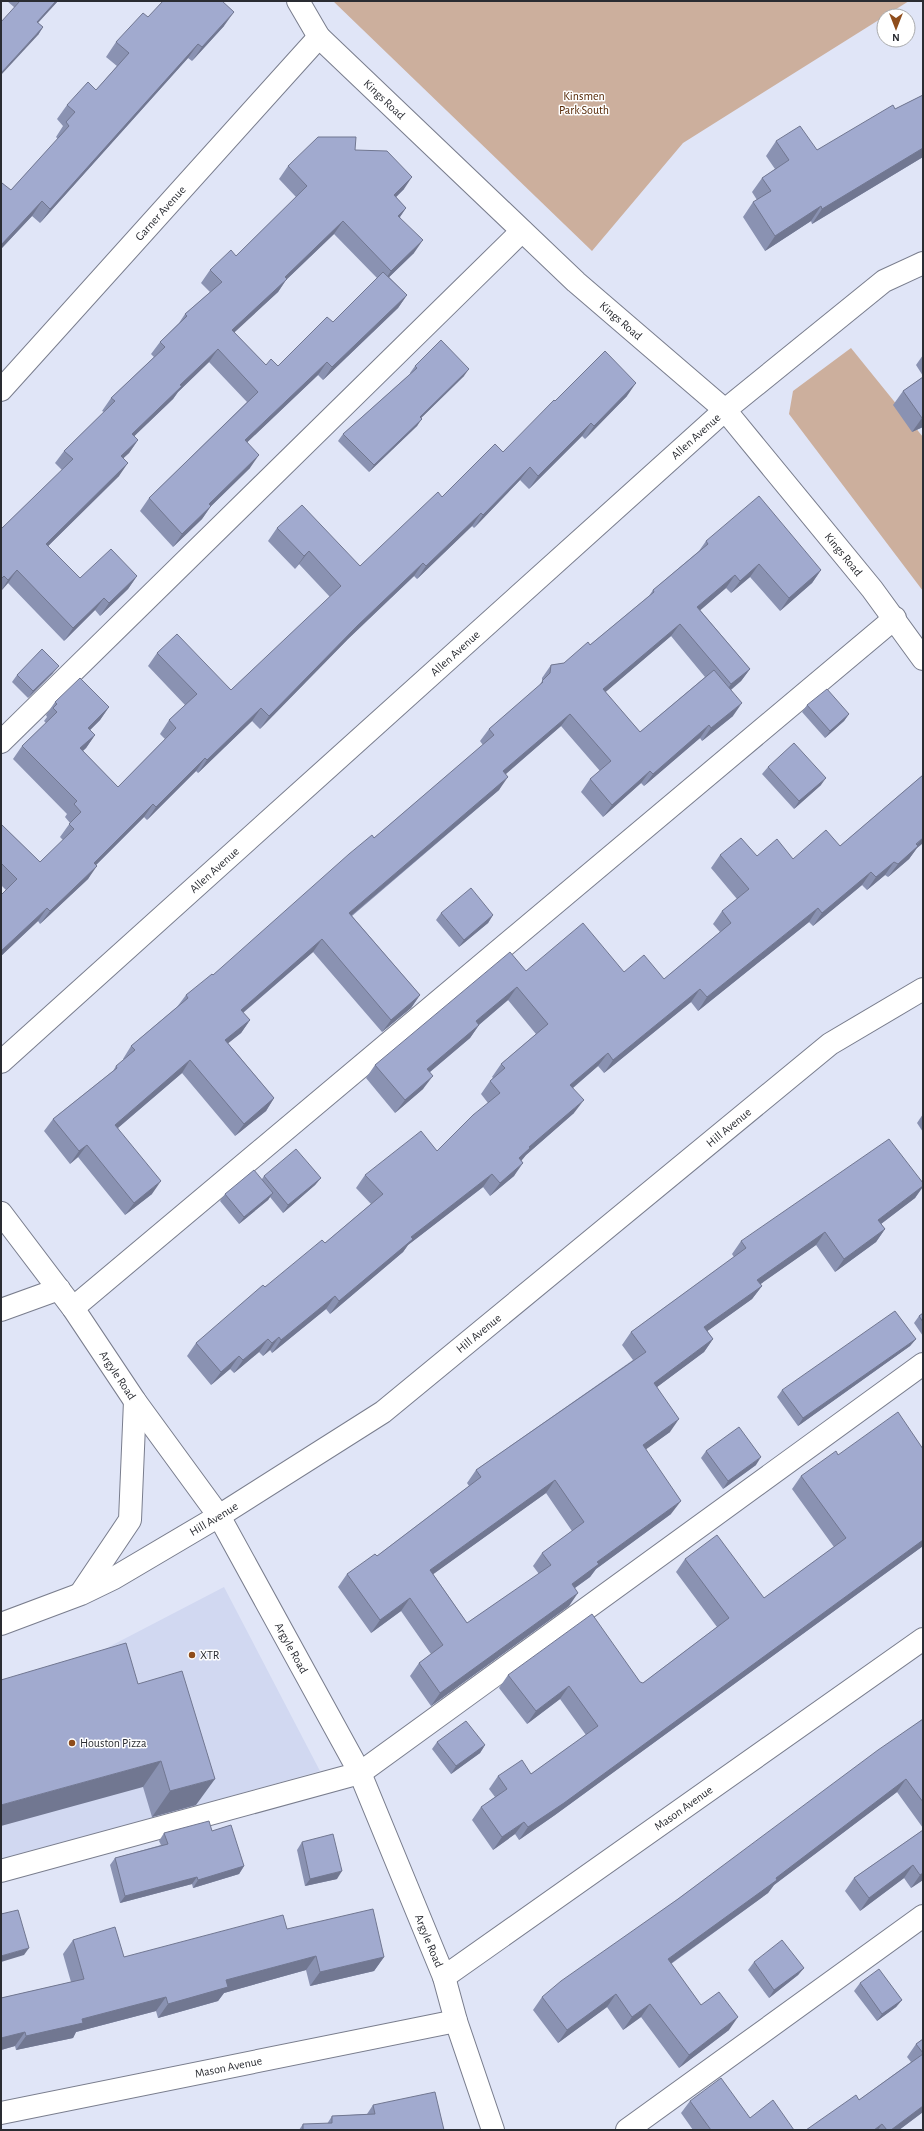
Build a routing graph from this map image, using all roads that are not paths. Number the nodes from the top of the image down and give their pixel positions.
1 (298, 1) edge
2 (319, 37) junction
3 (522, 231) junction
4 (923, 263) edge
5 (1, 390) edge
6 (726, 410) junction
7 (895, 618) junction
8 (923, 659) edge
9 (1, 742) edge
10 (923, 990) edge
11 (1, 1062) edge
12 (1, 1213) edge
13 (59, 1289) junction
14 (74, 1308) junction
15 (1, 1310) edge
16 (923, 1364) edge
17 (135, 1401) junction
18 (219, 1516) junction
19 (80, 1594) junction
20 (1, 1624) edge
21 (923, 1639) edge
22 (360, 1773) junction
23 (1, 1871) edge
24 (923, 1916) edge
25 (444, 1977) junction
26 (456, 2021) junction
27 (1, 2113) edge
28 (493, 2130) edge
29 (627, 2130) edge

1 - 2 street, Kings Road
2 - 3 street, Kings Road
2 - 5 street, Garner Avenue
3 - 6 street, Kings Road
3 - 9 street
4 - 6 street, Allen Avenue
6 - 7 street, Kings Road
6 - 11 street, Allen Avenue
7 - 8 street, Kings Road
7 - 14 street
10 - 18 street, Hill Avenue
12 - 13 street, Argyle Road
13 - 14 street, Argyle Road
13 - 15 street
14 - 17 street, Argyle Road
16 - 22 street
17 - 18 street, Argyle Road
17 - 19 street
18 - 19 street, Hill Avenue
18 - 22 street, Argyle Road
19 - 20 street, Hill Avenue
21 - 25 street, Mason Avenue
22 - 23 street
22 - 25 street, Argyle Road
24 - 29 street
25 - 26 street, Argyle Road
26 - 27 street, Mason Avenue
26 - 28 street, Argyle Road

